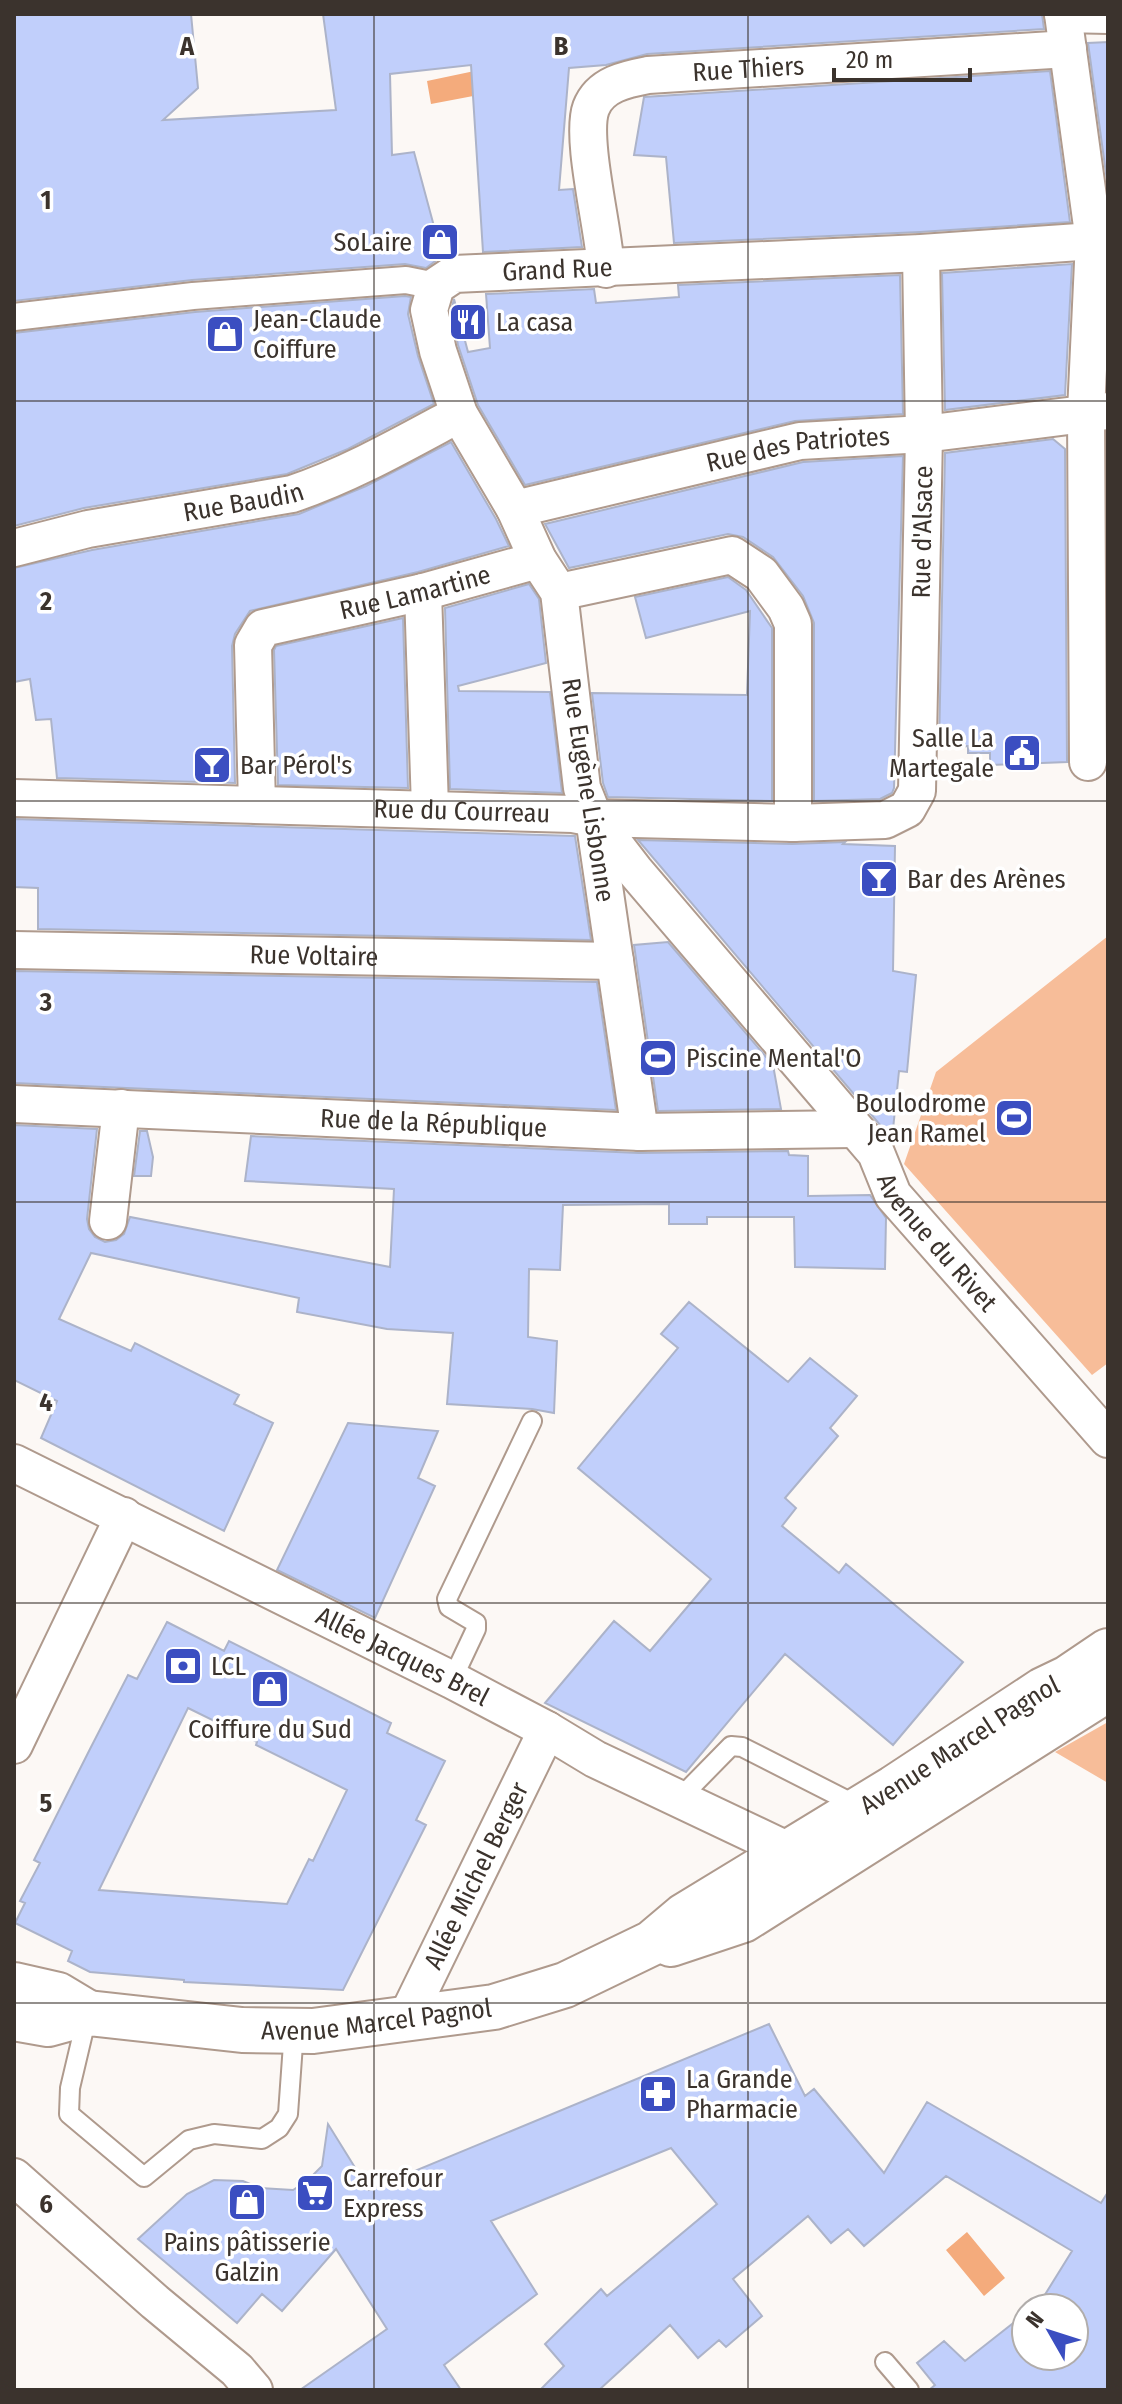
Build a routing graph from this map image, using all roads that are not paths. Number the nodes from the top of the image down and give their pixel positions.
1 (1108, 15) edge
2 (1064, 26) edge
3 (1101, 240) edge
4 (921, 253) junction
5 (606, 269) junction
6 (436, 286) junction
7 (14, 317) edge
8 (1097, 412) edge
9 (459, 414) junction
10 (924, 434) junction
11 (515, 509) junction
12 (14, 548) edge
13 (538, 560) junction
14 (423, 592) junction
15 (559, 592) junction
16 (1088, 762) dead end
17 (14, 798) edge
18 (257, 805) junction
19 (430, 808) junction
20 (907, 809) joint
21 (594, 818) junction
22 (793, 823) junction
23 (14, 950) edge
24 (615, 961) junction
25 (14, 1104) edge
26 (121, 1108) junction
27 (854, 1129) junction
28 (640, 1132) junction
29 (108, 1221) dead end
30 (532, 1421) dead end
31 (1108, 1439) edge
32 (14, 1463) edge
33 (124, 1516) junction
34 (1108, 1651) edge
35 (452, 1680) junction
36 (1108, 1689) edge
37 (547, 1730) junction
38 (14, 1745) edge
39 (679, 1799) junction
40 (863, 1808) junction
41 (791, 1852) junction
42 (652, 1943) junction
43 (14, 1985) edge
44 (88, 2013) junction
45 (14, 2018) edge
46 (405, 2021) junction
47 (294, 2030) junction
48 (14, 2177) edge
49 (885, 2362) dead end
50 (254, 2390) edge
51 (909, 2390) edge

1 - 2 street, Rue Thiers
2 - 3 street
2 - 5 street, Rue Thiers
3 - 4 street, Grand Rue
3 - 8 street
4 - 5 street, Grand Rue
4 - 10 street, Rue d'Alsace
5 - 6 street, Grand Rue
6 - 7 street, Grand Rue
6 - 9 street, Rue Eugène Lisbonne
8 - 10 street, Rue des Patriotes
8 - 16 street
9 - 11 street, Rue Eugène Lisbonne
9 - 12 street, Rue Baudin
10 - 11 street, Rue des Patriotes
10 - 20 street, Rue d'Alsace
11 - 13 street, Rue Eugène Lisbonne
13 - 14 street, Rue Lamartine
13 - 15 street, Rue Eugène Lisbonne
14 - 18 street, Rue Lamartine
14 - 19 street
15 - 21 street, Rue Eugène Lisbonne
15 - 22 street
17 - 18 street, Rue du Courreau
18 - 19 street, Rue du Courreau
19 - 21 street, Rue du Courreau
20 - 22 street, Rue du Courreau
21 - 22 street, Rue du Courreau
21 - 24 street, Rue Eugène Lisbonne
21 - 27 street, Avenue du Rivet
23 - 24 street, Rue Voltaire
24 - 28 street, Rue Eugène Lisbonne
25 - 26 street, Rue de la République
26 - 28 street, Rue de la République
26 - 29 street
27 - 28 street, Rue de la République
27 - 31 street, Avenue du Rivet
30 - 35 lane
32 - 33 street, Allée Jacques Brel
33 - 35 street, Allée Jacques Brel
33 - 38 street
34 - 40 main road, Avenue Marcel Pagnol
35 - 37 street, Allée Jacques Brel
36 - 42 main road, Avenue Marcel Pagnol
37 - 39 street, Allée Jacques Brel
37 - 46 street, Allée Michel Berger
39 - 40 lane
39 - 41 street, Allée Jacques Brel
40 - 41 main road, Avenue Marcel Pagnol
41 - 42 main road, Avenue Marcel Pagnol
42 - 46 main road, Avenue Marcel Pagnol
43 - 44 main road, Avenue Marcel Pagnol
44 - 45 main road, Avenue Marcel Pagnol
44 - 47 main road, Avenue Marcel Pagnol
44 - 47 lane
46 - 47 main road, Avenue Marcel Pagnol
48 - 50 street
49 - 51 lane

